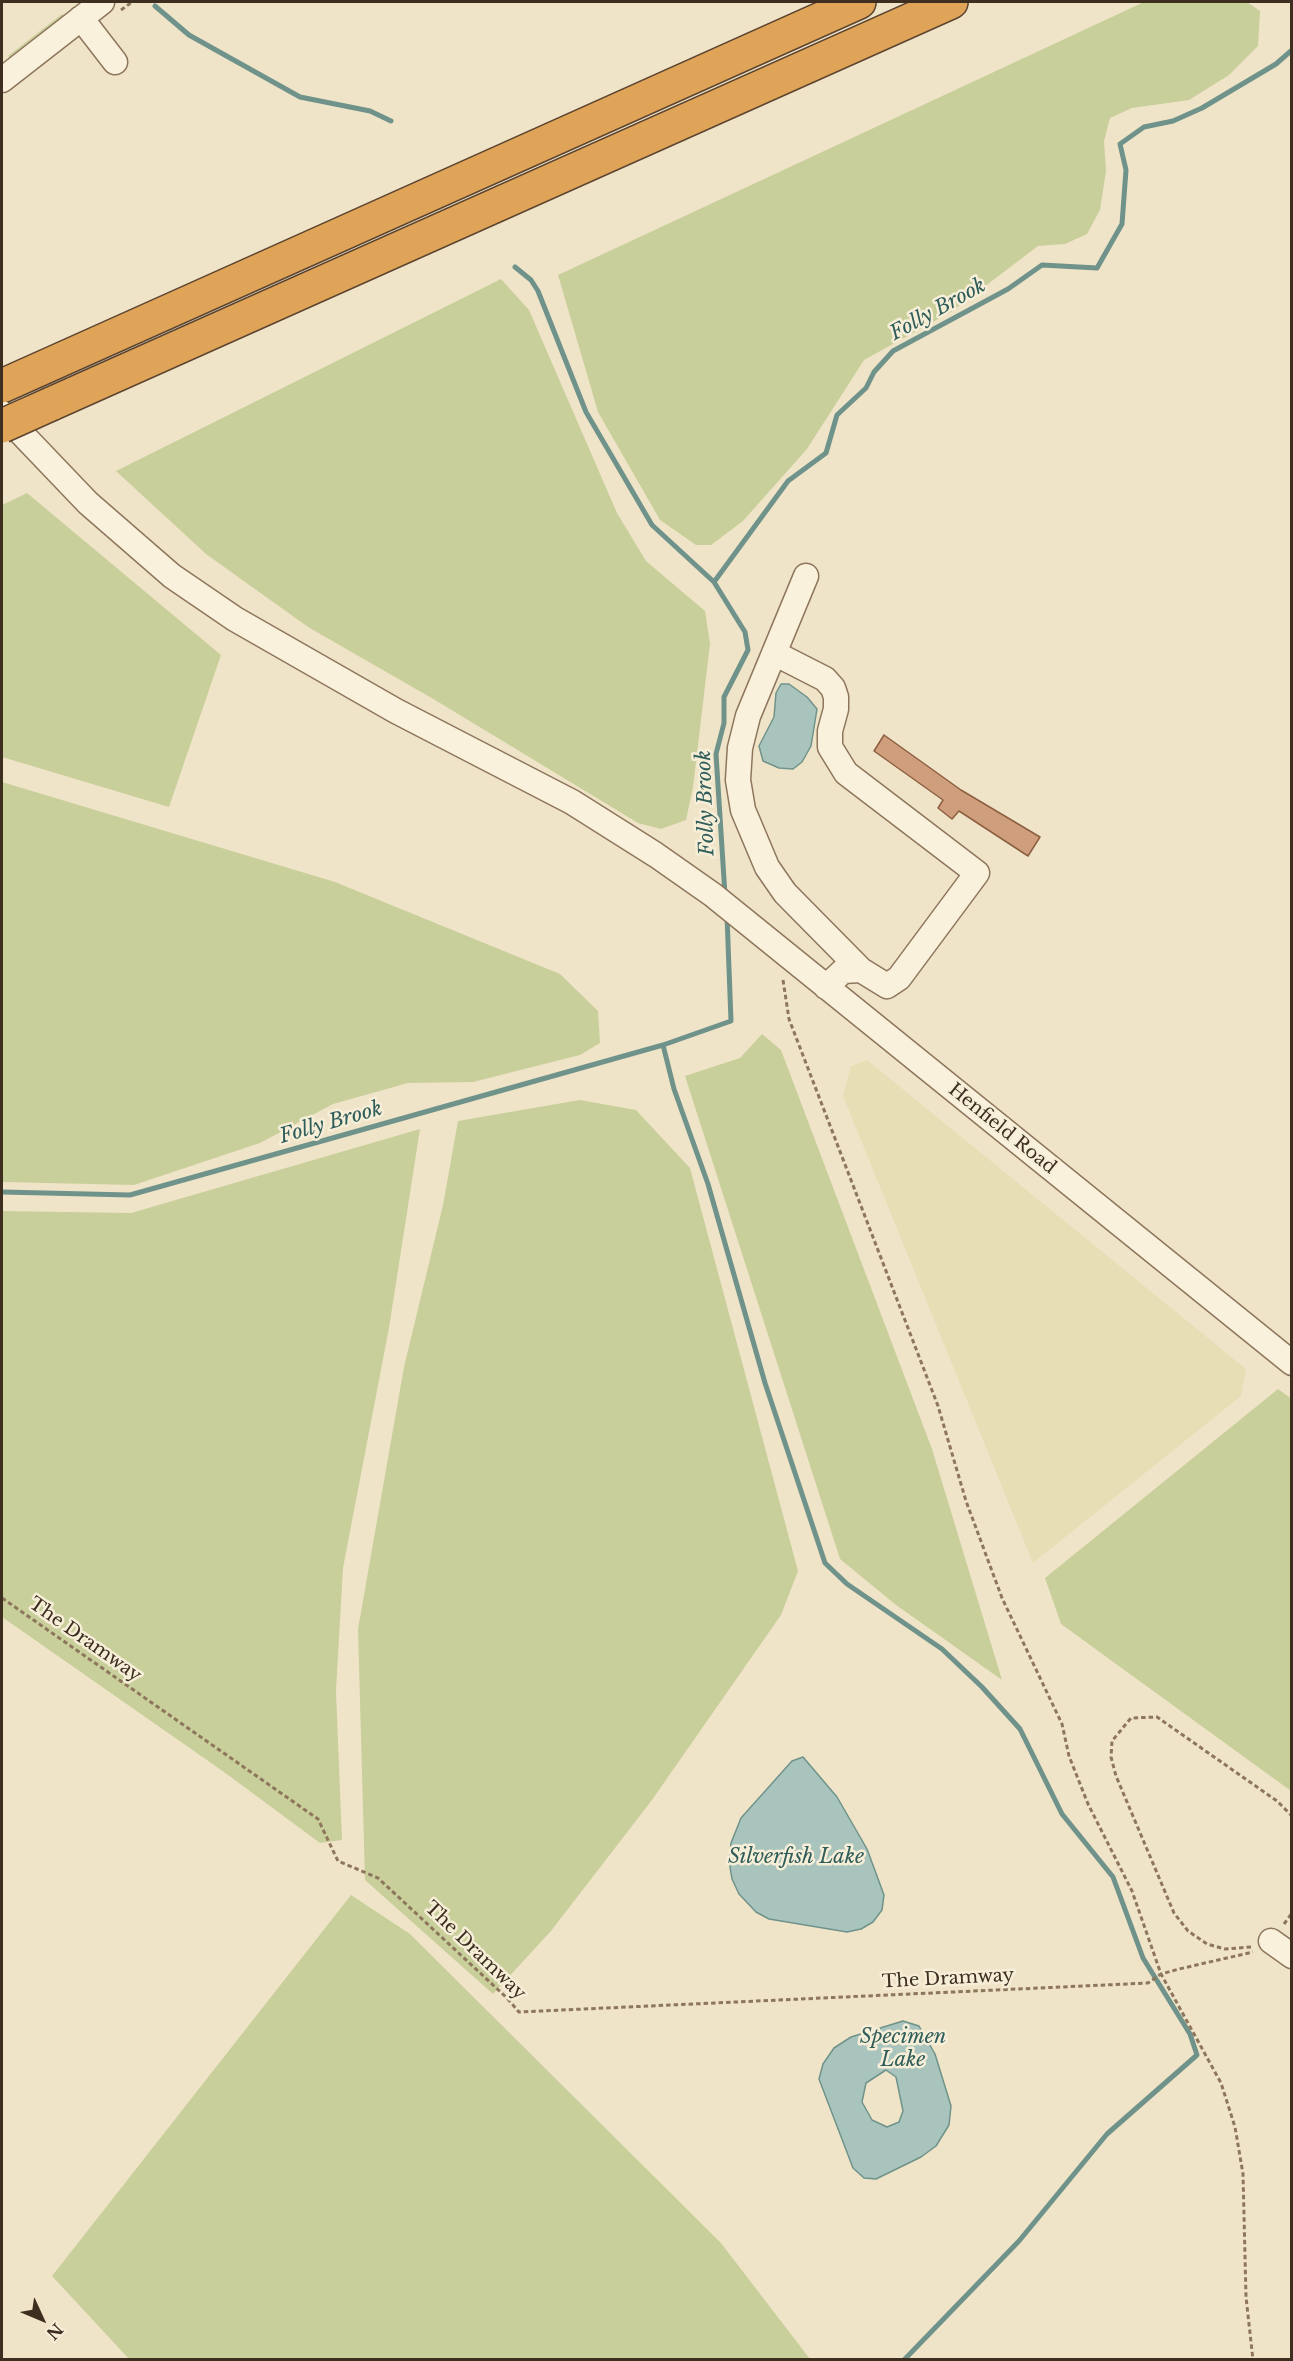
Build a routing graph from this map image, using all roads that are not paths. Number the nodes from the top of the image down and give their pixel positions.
1 (102, 2) edge
2 (859, 2) edge
3 (951, 2) edge
4 (81, 18) junction
5 (115, 62) dead end
6 (2, 80) edge
7 (15, 380) edge
8 (2, 413) edge
9 (2, 426) edge
10 (806, 576) dead end
11 (774, 653) junction
12 (861, 970) junction
13 (826, 987) junction
14 (1292, 1363) edge

1 - 4 street
2 - 7 highway
3 - 9 highway, bridge
4 - 5 street
4 - 6 street
8 - 13 street, Henfield Road
10 - 11 street
11 - 12 street
11 - 12 street
12 - 13 street
13 - 14 street, Henfield Road

